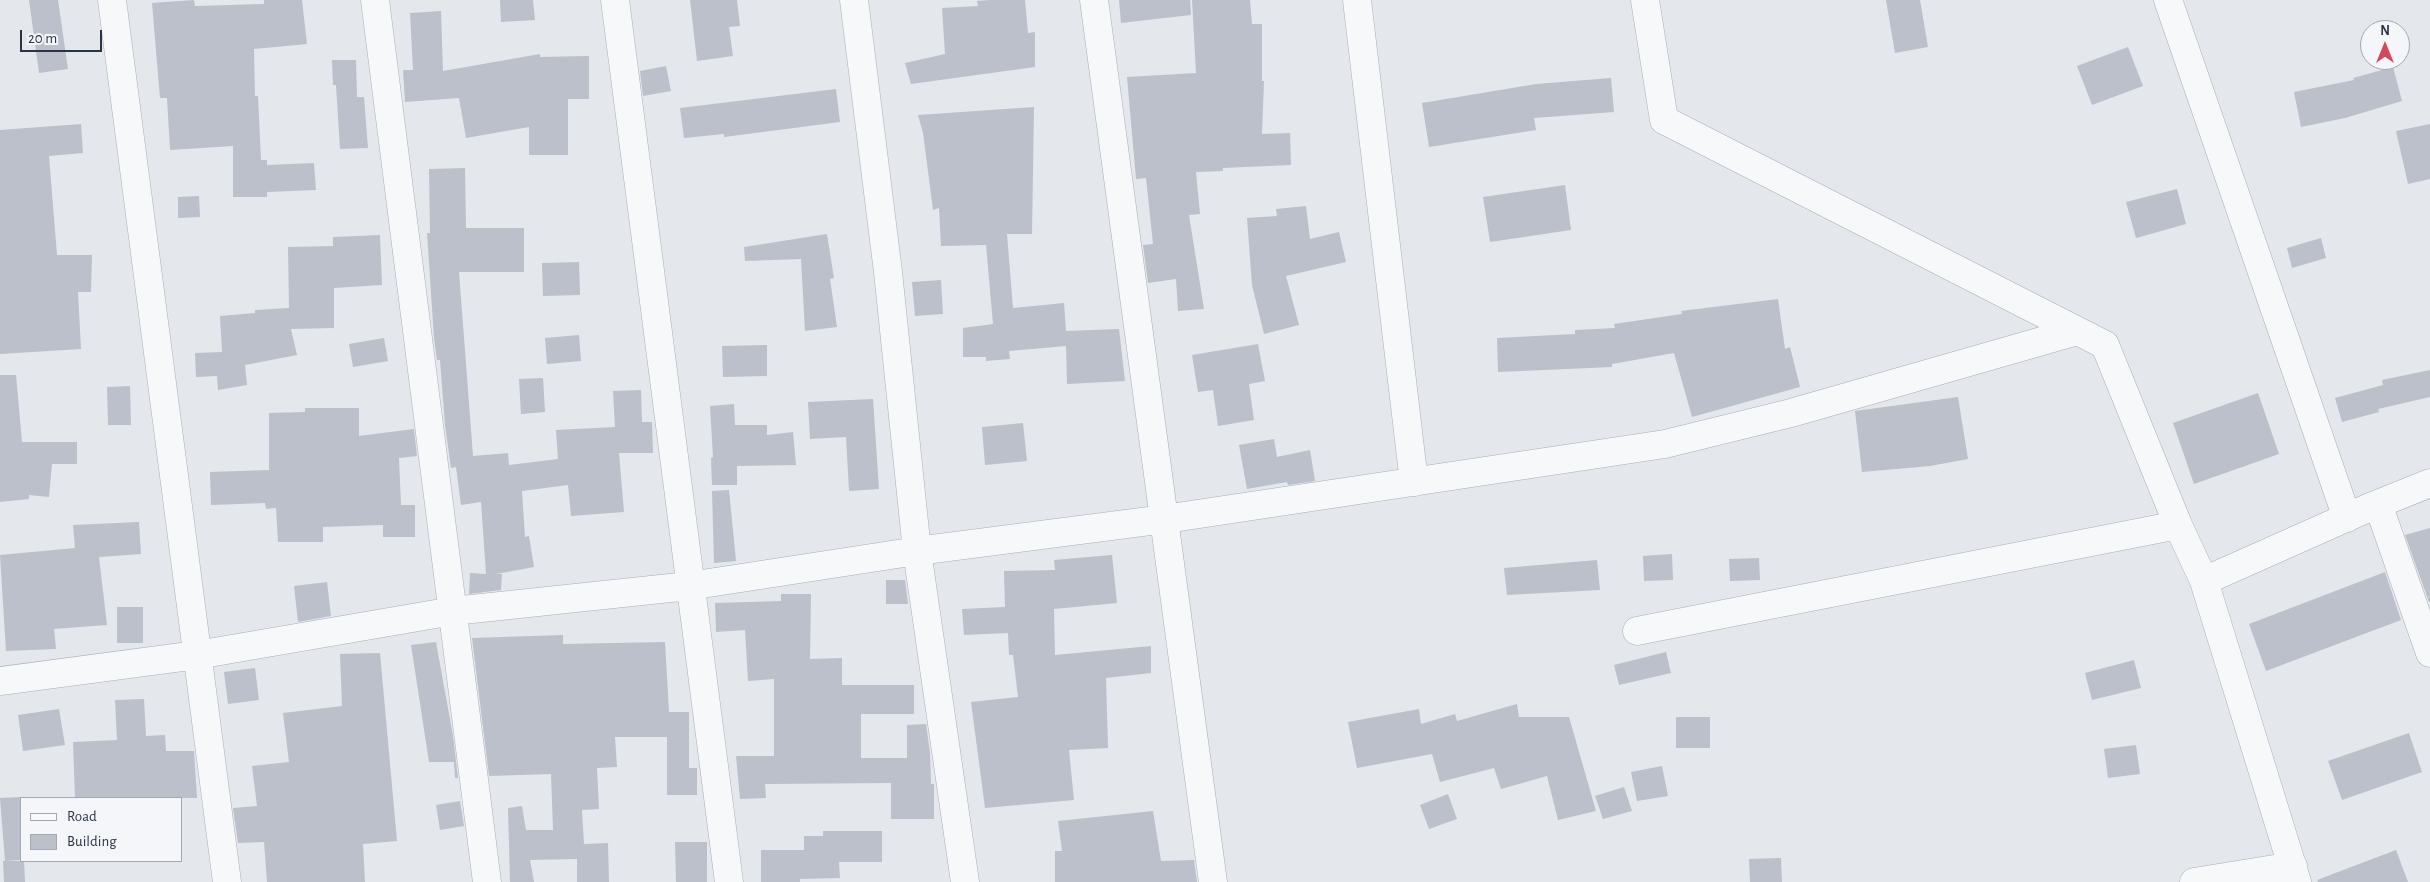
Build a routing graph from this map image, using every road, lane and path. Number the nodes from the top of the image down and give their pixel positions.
1 (112, 0) edge
2 (375, 0) edge
3 (615, 0) edge
4 (854, 0) edge
5 (1094, 0) edge
6 (1357, 0) edge
7 (1645, 0) edge
8 (2168, 0) edge
9 (2077, 331) junction
10 (1414, 482) junction
11 (2430, 483) edge
12 (2378, 504) junction
13 (2346, 518) junction
14 (1165, 519) junction
15 (2178, 525) junction
16 (916, 550) junction
17 (2204, 581) junction
18 (689, 586) junction
19 (452, 611) junction
20 (1637, 631) dead end
21 (2430, 653) edge
22 (197, 655) junction
23 (0, 681) edge
24 (2295, 874) edge
25 (227, 882) edge
26 (487, 882) edge
27 (729, 882) edge
28 (965, 882) edge
29 (1213, 882) edge
30 (2194, 882) edge

1 - 22 street
2 - 19 street
3 - 18 street
4 - 16 street
5 - 14 street
6 - 10 street
7 - 9 street
8 - 13 street
9 - 10 street
9 - 15 street
10 - 14 street
11 - 12 street
12 - 13 street
12 - 21 street
13 - 17 street
14 - 16 street
14 - 29 street
15 - 17 street
15 - 20 street
16 - 18 street
16 - 28 street
17 - 24 street
18 - 19 street
18 - 27 street
19 - 22 street
19 - 26 street
22 - 23 street
22 - 25 street
24 - 30 street

